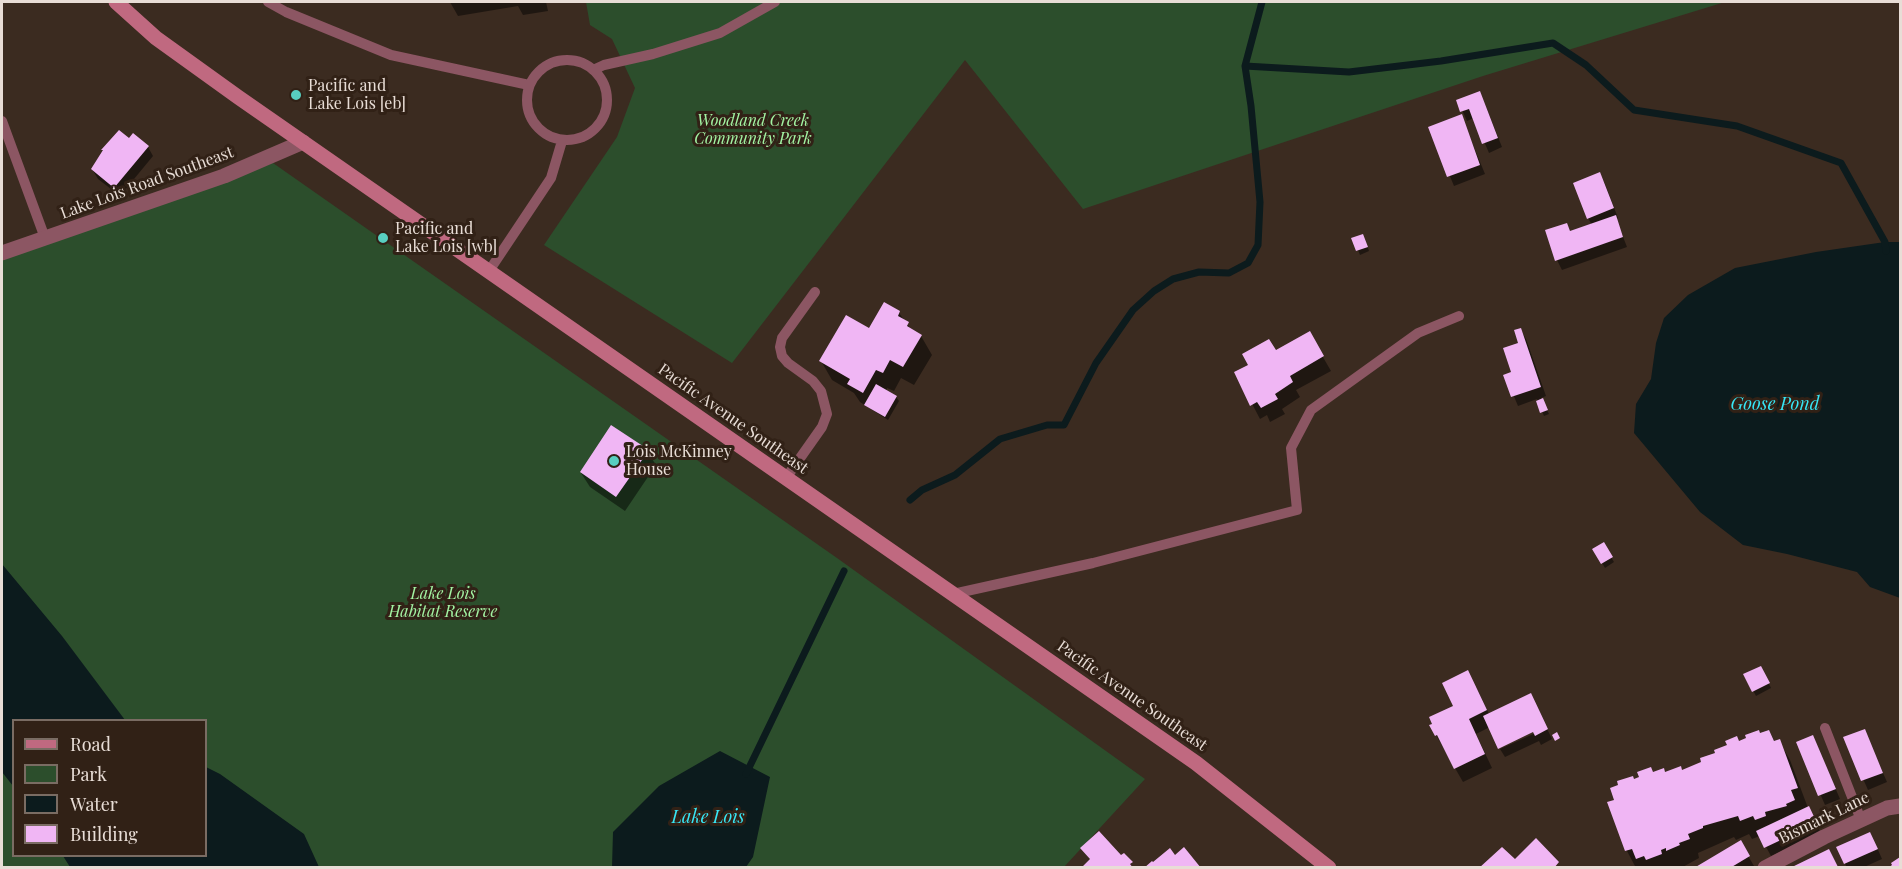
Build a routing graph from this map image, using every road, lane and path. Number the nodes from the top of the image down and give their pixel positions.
1 (116, 2) edge
2 (268, 2) edge
3 (775, 2) edge
4 (593, 70) junction
5 (529, 85) junction
6 (2, 121) edge
7 (562, 141) junction
8 (303, 142) junction
9 (45, 238) junction
10 (2, 253) edge
11 (489, 271) junction
12 (815, 292) dead end
13 (1459, 316) dead end
14 (786, 478) junction
15 (953, 594) junction
16 (1825, 728) dead end
17 (1900, 806) edge
18 (1861, 820) junction
19 (1327, 867) edge
20 (1765, 867) edge

1 - 8 main road, Pacific Avenue Southeast
2 - 5 lane
3 - 4 lane
4 - 5 lane
4 - 7 lane
5 - 7 lane
6 - 9 lane
7 - 11 lane
8 - 9 street, Lake Lois Road Southeast
8 - 11 main road, Pacific Avenue Southeast
9 - 10 street, Lake Lois Road Southeast
11 - 14 main road, Pacific Avenue Southeast
12 - 14 lane
13 - 15 lane
14 - 15 main road, Pacific Avenue Southeast
15 - 19 main road, Pacific Avenue Southeast
16 - 18 lane
17 - 18 street, Bismark Lane
18 - 20 street, Bismark Lane

